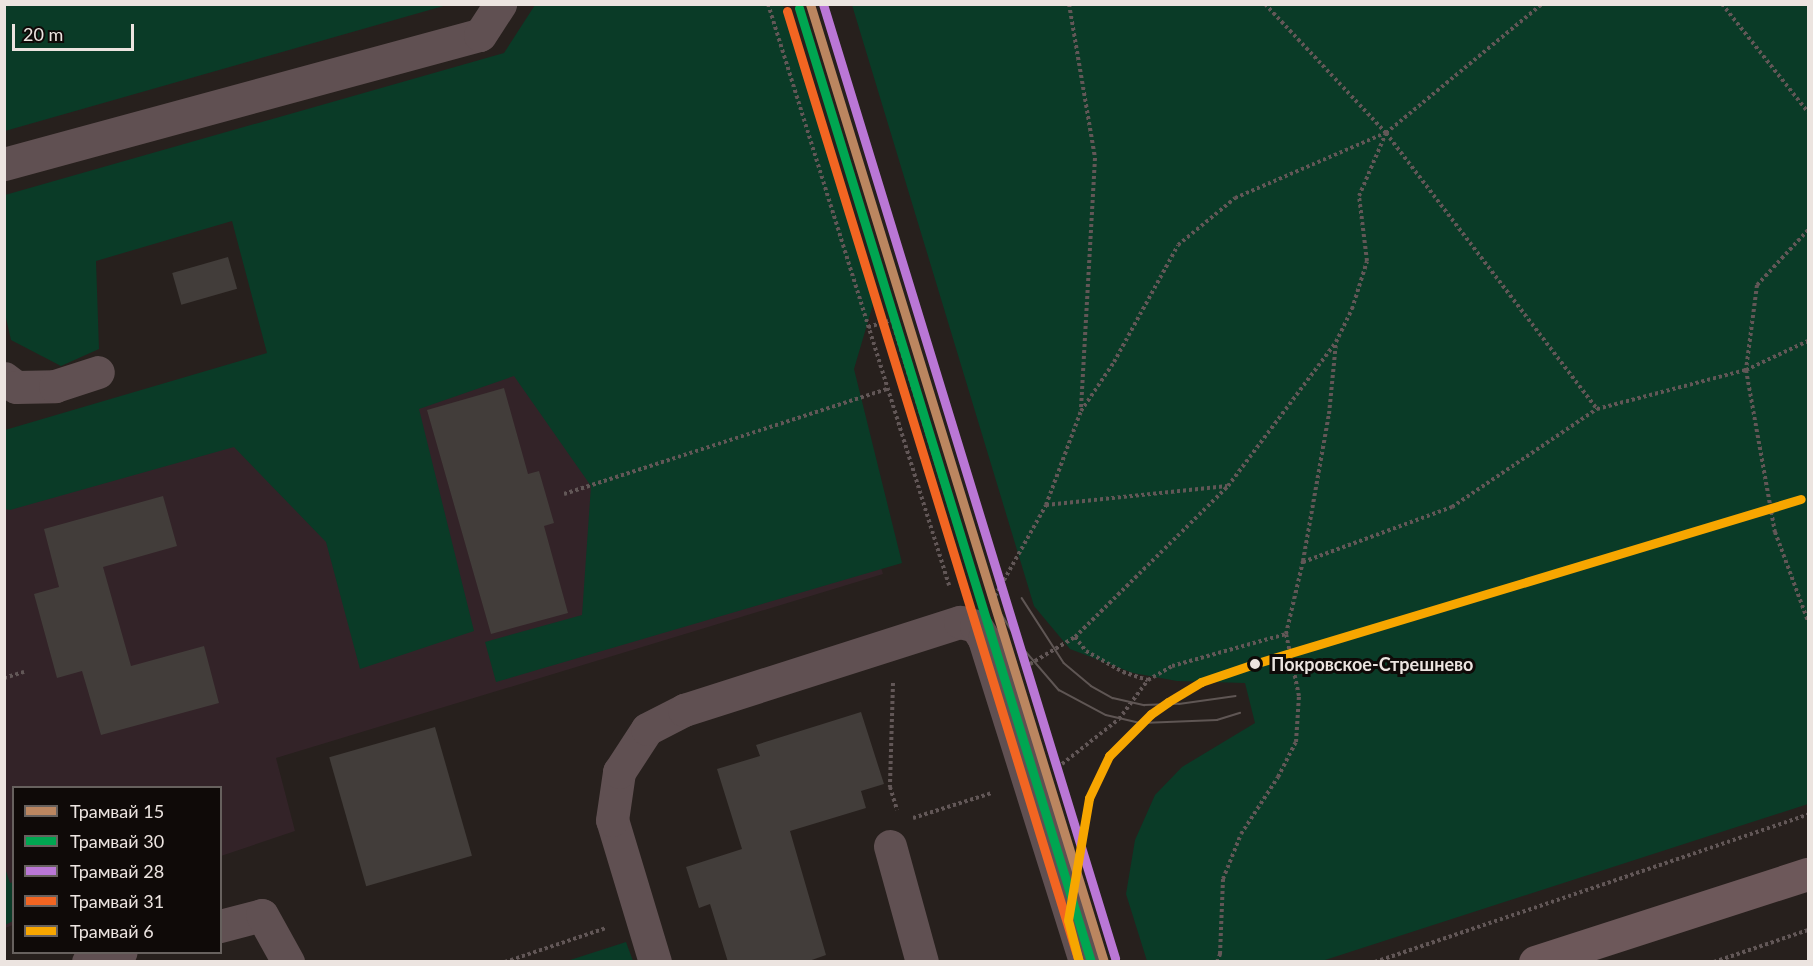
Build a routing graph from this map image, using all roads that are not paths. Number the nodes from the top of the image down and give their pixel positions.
1 (500, 4) edge
2 (4, 164) edge
3 (98, 372) dead end
4 (4, 378) edge
5 (895, 834) road end
6 (1802, 873) edge
7 (222, 925) edge
8 (114, 954) edge
9 (88, 962) edge
10 (288, 962) edge
11 (655, 962) edge
12 (922, 962) edge
13 (1085, 962) edge
14 (1535, 962) edge

1 - 2 lane
3 - 4 lane
5 - 12 lane
6 - 14 main road
7 - 10 lane
8 - 9 lane
11 - 13 lane

